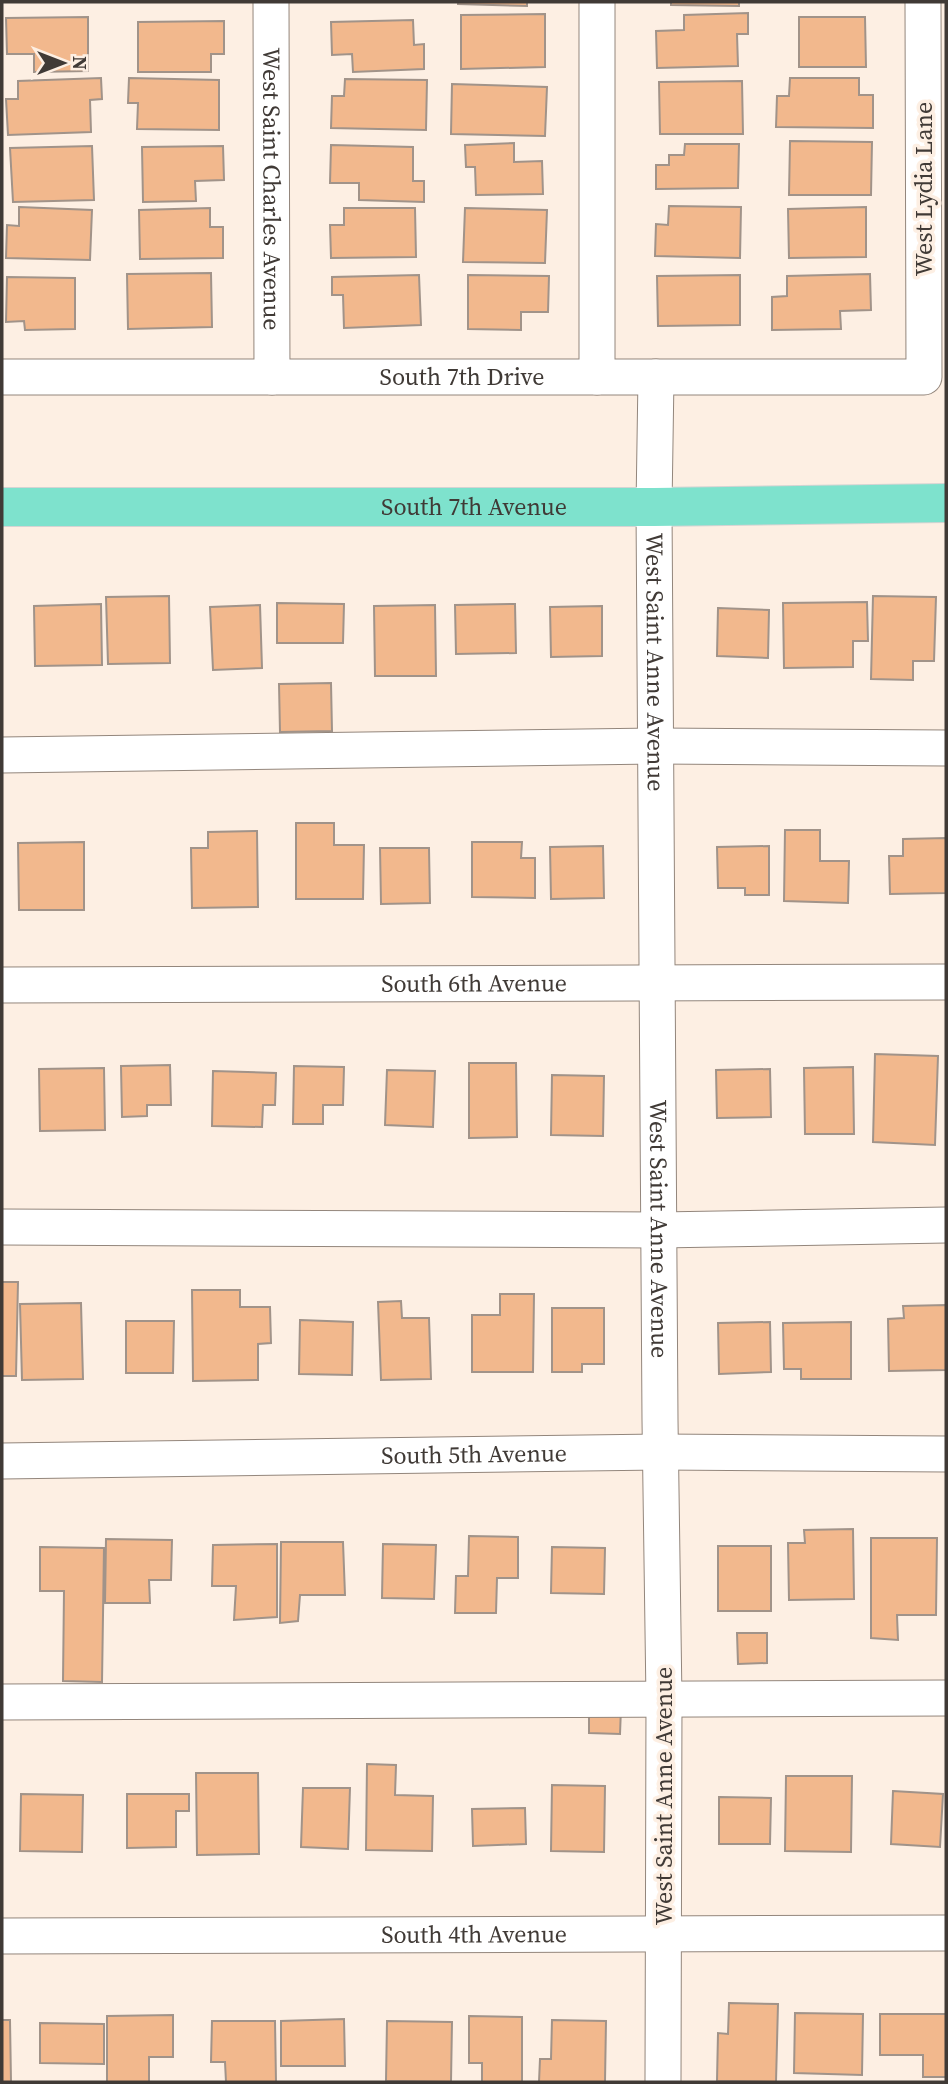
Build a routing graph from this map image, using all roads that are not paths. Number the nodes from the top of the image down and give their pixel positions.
1 (271, 2) edge
2 (597, 2) edge
3 (923, 2) edge
4 (2, 377) edge
5 (272, 377) junction
6 (597, 377) junction
7 (656, 377) junction
8 (924, 377) joint
9 (946, 503) edge
10 (2, 507) edge
11 (654, 507) junction
12 (656, 746) junction
13 (946, 748) edge
14 (2, 755) edge
15 (658, 982) junction
16 (946, 982) edge
17 (2, 985) edge
18 (946, 1225) edge
19 (2, 1227) edge
20 (659, 1230) junction
21 (660, 1452) junction
22 (946, 1454) edge
23 (2, 1461) edge
24 (946, 1698) edge
25 (664, 1700) junction
26 (2, 1702) edge
27 (946, 1933) edge
28 (665, 1934) junction
29 (2, 1936) edge
30 (663, 2082) edge

1 - 5 street, West Saint Charles Avenue
2 - 6 street
3 - 8 street, West Lydia Lane
4 - 5 street, South 7th Drive
5 - 6 street, South 7th Drive
6 - 7 street, South 7th Drive
7 - 8 street, South 7th Drive
7 - 11 street, West Saint Anne Avenue
9 - 11 main road, South 7th Avenue
10 - 11 main road, South 7th Avenue
11 - 12 street, West Saint Anne Avenue
12 - 13 street
12 - 14 street
12 - 15 street, West Saint Anne Avenue
15 - 16 street, South 6th Avenue
15 - 17 street, South 6th Avenue
15 - 20 street, West Saint Anne Avenue
18 - 20 street
19 - 20 street
20 - 21 street, West Saint Anne Avenue
21 - 22 street, South 5th Avenue
21 - 23 street, South 5th Avenue
21 - 25 street, West Saint Anne Avenue
24 - 25 street
25 - 26 street
25 - 28 street, West Saint Anne Avenue
27 - 28 street, South 4th Avenue
28 - 29 street, South 4th Avenue
28 - 30 street, West Saint Anne Avenue

